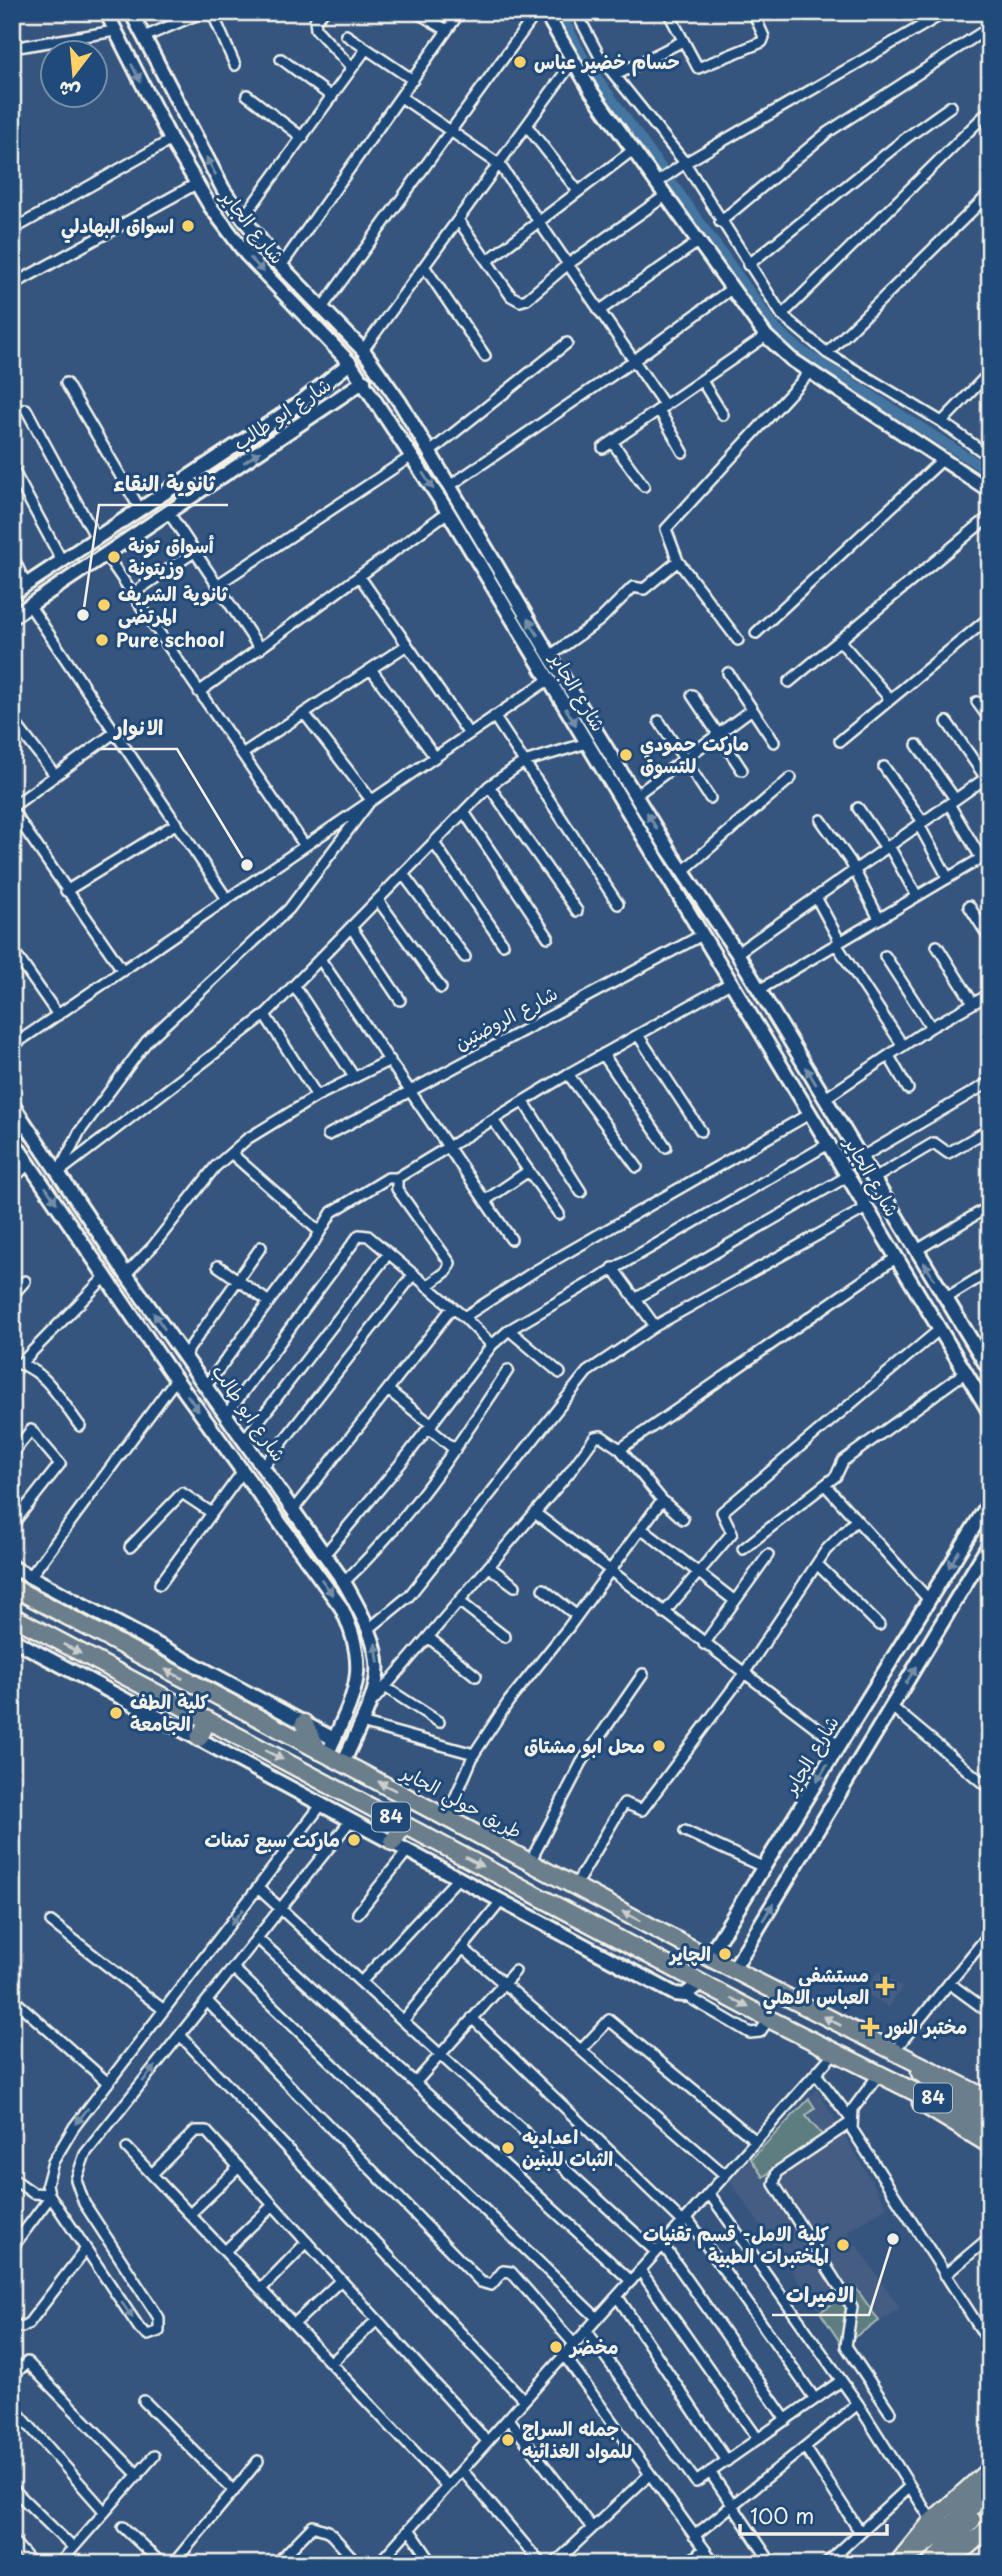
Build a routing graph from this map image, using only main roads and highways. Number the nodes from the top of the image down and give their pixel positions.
1 (30, 1577) road end
2 (16, 1589) edge
3 (12, 1616) edge
4 (208, 1720) junction
5 (304, 1723) road end
6 (199, 1738) road end
7 (323, 1753) junction
8 (404, 1824) junction
9 (401, 1846) road end
10 (893, 2052) junction
11 (879, 2074) junction
12 (990, 2100) edge
13 (987, 2121) edge
14 (990, 2145) edge
15 (990, 2469) edge
16 (990, 2490) edge
17 (990, 2504) edge
18 (990, 2527) edge
19 (956, 2528) junction
20 (897, 2564) edge
21 (931, 2564) edge
22 (947, 2564) edge

1 - 2 highway
7 -> 2 highway, طريق حولي الجاير / 84
3 -> 4 highway, 84
4 - 6 highway
4 -> 8 highway, 84
5 - 7 highway
10 -> 7 highway, طريق حولي الجاير / 84
8 - 9 highway
8 -> 11 highway, 84
10 - 12 highway
10 - 13 highway, 84
11 - 13 highway, 84
11 - 14 highway
15 - 20 highway
16 - 19 highway
17 - 19 highway
18 - 22 highway
19 - 20 highway
19 - 21 highway

